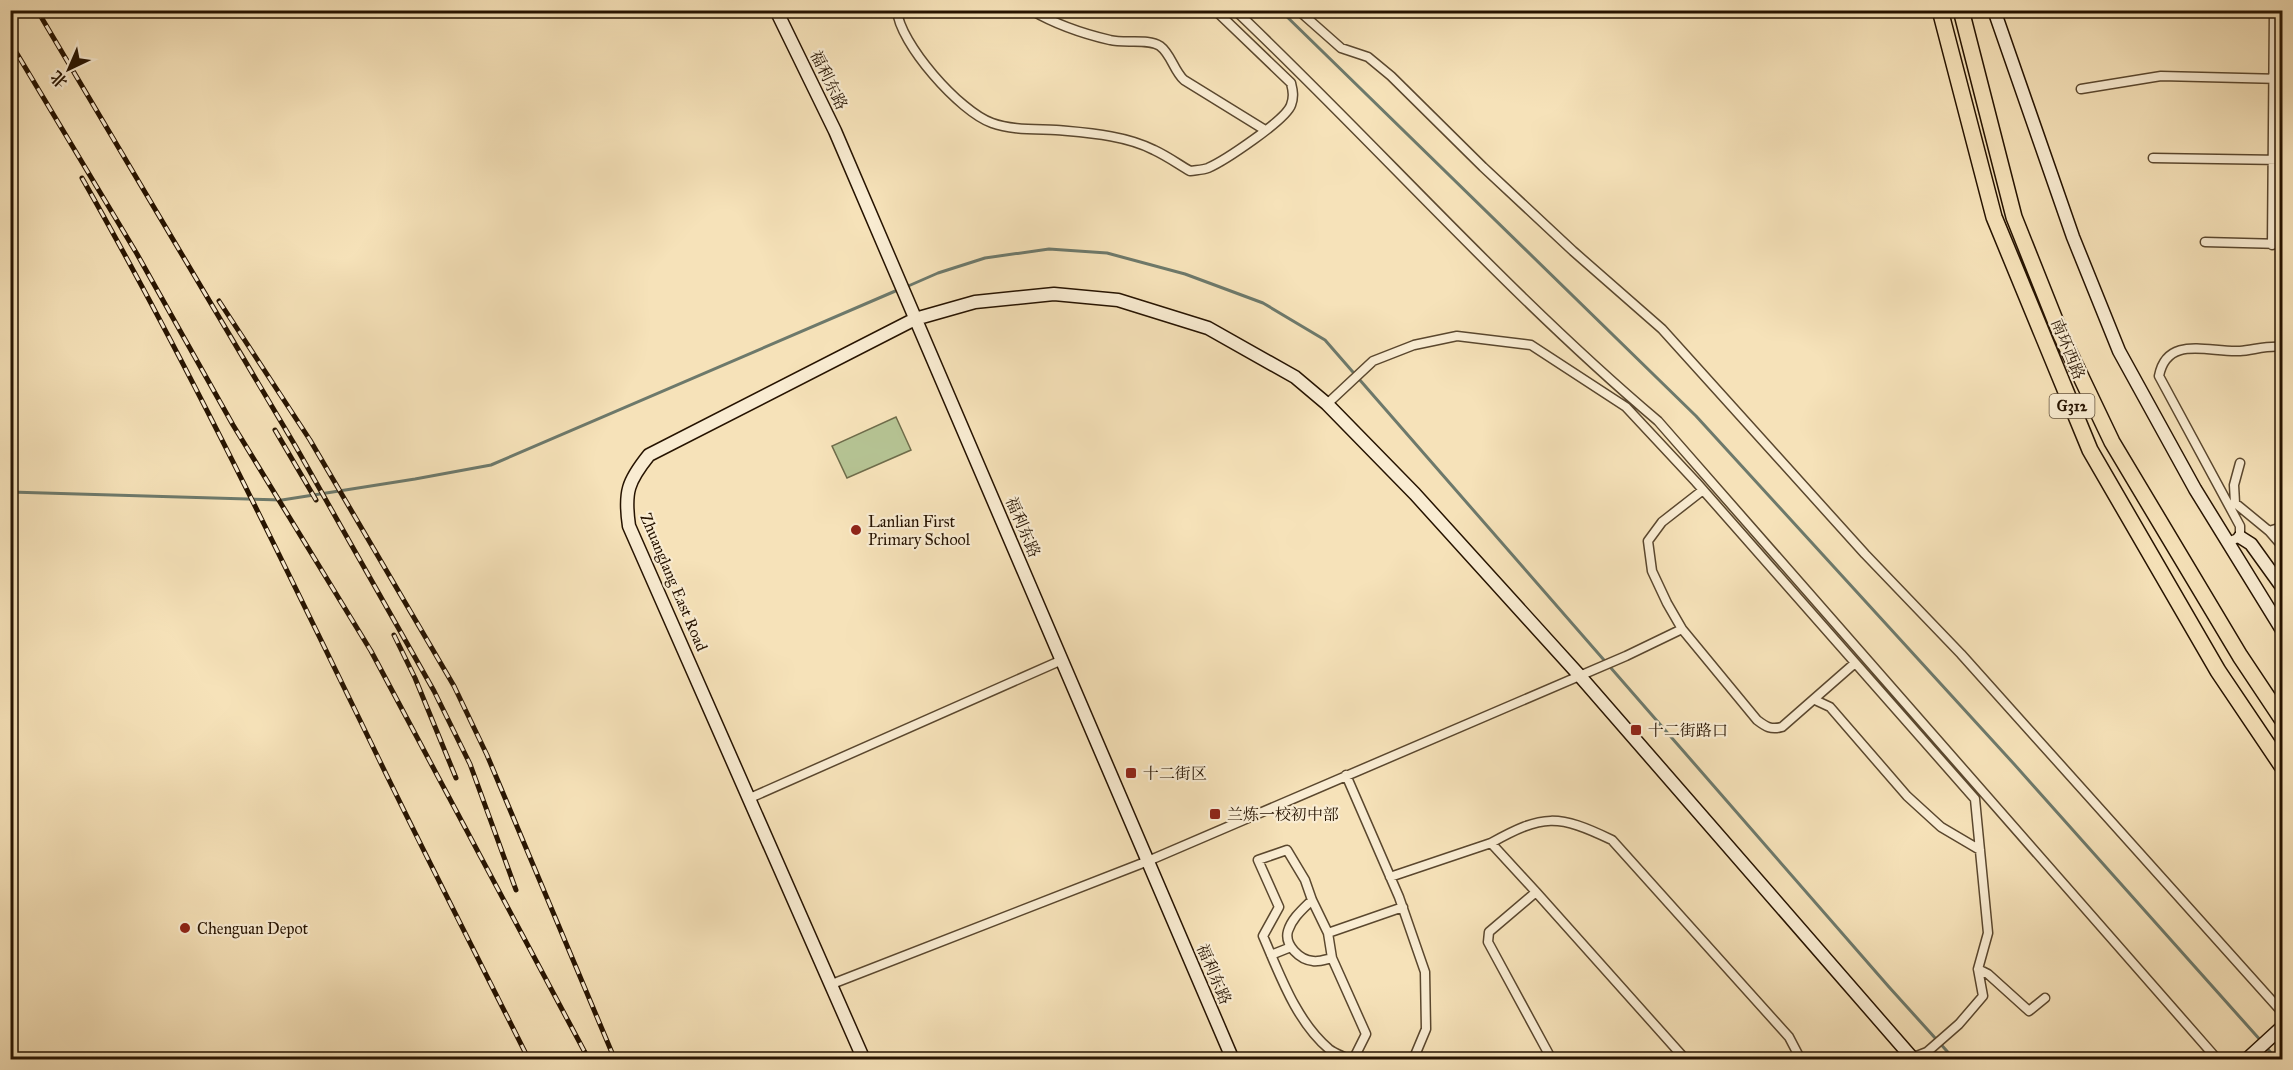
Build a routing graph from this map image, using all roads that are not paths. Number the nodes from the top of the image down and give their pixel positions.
1 (776, 10) edge
2 (897, 10) edge
3 (1031, 10) edge
4 (1215, 10) edge
5 (1234, 10) edge
6 (1298, 10) edge
7 (1940, 10) edge
8 (1961, 10) edge
9 (1994, 10) edge
10 (2274, 10) edge
11 (2278, 79) edge
12 (2081, 89) dead end
13 (1265, 130) junction
14 (2153, 158) dead end
15 (2272, 160) junction
16 (2283, 160) edge
17 (2205, 243) dead end
18 (2272, 244) junction
19 (2283, 244) edge
20 (913, 315) junction
21 (2283, 348) edge
22 (1327, 404) junction
23 (2240, 463) dead end
24 (1703, 490) junction
25 (2232, 504) junction
26 (2283, 527) edge
27 (2269, 531) junction
28 (2234, 539) junction
29 (2283, 546) edge
30 (2283, 587) edge
31 (1682, 629) junction
32 (2283, 630) edge
33 (1062, 660) junction
34 (1855, 663) junction
35 (1584, 673) junction
36 (1815, 700) junction
37 (2283, 719) edge
38 (2283, 766) edge
39 (1346, 775) junction
40 (750, 798) junction
41 (1491, 843) junction
42 (1980, 850) junction
43 (1148, 861) junction
44 (1390, 877) junction
45 (1536, 891) junction
46 (1312, 900) junction
47 (1403, 907) junction
48 (1328, 933) junction
49 (1291, 947) junction
50 (1271, 955) junction
51 (1332, 958) junction
52 (1978, 969) junction
53 (832, 984) junction
54 (2044, 998) dead end
55 (2283, 1012) edge
56 (2283, 1027) edge
57 (864, 1059) edge
58 (1233, 1059) edge
59 (1351, 1059) edge
60 (1413, 1059) edge
61 (1552, 1059) edge
62 (1686, 1059) edge
63 (1801, 1059) edge
64 (1912, 1059) edge
65 (2218, 1059) edge
66 (2246, 1059) edge

1 - 20 street, 福利东路
2 - 13 street
3 - 13 street
4 - 13 street
5 - 65 street
6 - 55 street
7 - 38 highway, 南环西路 / G312
8 - 37 highway, 南环西路 / G312
9 - 28 street
10 - 11 street
11 - 12 street
11 - 15 street
14 - 15 street
15 - 16 street
15 - 18 street
17 - 18 street
18 - 19 street
20 - 22 street, Zhuanglang East Road
20 - 33 street, 福利东路
20 - 40 street, Zhuanglang East Road
21 - 25 street
22 - 24 street
22 - 35 street, Zhuanglang East Road
23 - 25 street
24 - 31 street
24 - 34 street
25 - 27 street
25 - 28 street
26 - 27 street
27 - 29 street
28 - 30 street
28 - 32 street
31 - 35 street
31 - 36 street
33 - 40 street
33 - 43 street, 福利东路
34 - 36 street
34 - 42 street
35 - 39 street
35 - 64 street, Zhuanglang East Road
36 - 42 street
39 - 43 street
39 - 44 street
40 - 53 street, Zhuanglang East Road
41 - 44 street
41 - 45 street
41 - 63 street
42 - 52 street
43 - 53 street
43 - 58 street, 福利东路
44 - 47 street
45 - 61 street
45 - 62 street
46 - 48 street
46 - 49 street
46 - 50 street
47 - 48 street
47 - 60 street
48 - 51 street
49 - 50 street
49 - 51 street
50 - 59 street
51 - 59 street
52 - 54 street
52 - 64 street
53 - 57 street, Zhuanglang East Road
56 - 66 street

